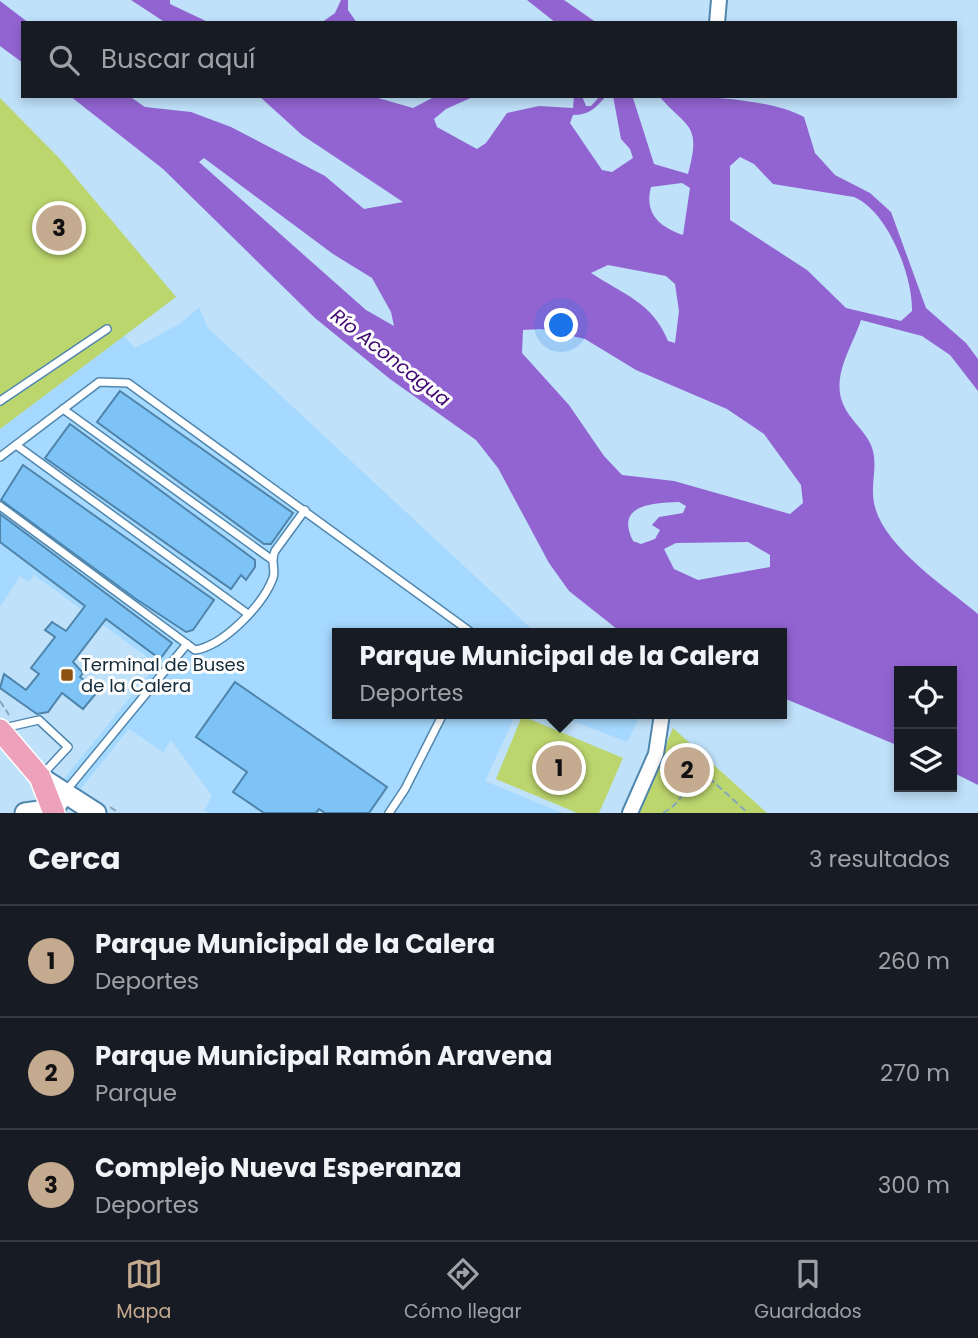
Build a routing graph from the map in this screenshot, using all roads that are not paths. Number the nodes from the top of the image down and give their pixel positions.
1 (719, 0) edge
2 (717, 21) edge
3 (107, 329) dead end
4 (0, 401) edge
5 (64, 409) junction
6 (16, 445) junction
7 (0, 457) edge
8 (0, 506) edge
9 (305, 510) junction
10 (271, 559) junction
11 (248, 614) junction
12 (465, 628) edge
13 (187, 644) junction
14 (440, 719) edge
15 (661, 719) edge
16 (0, 730) edge
17 (40, 777) junction
18 (58, 807) edge
19 (25, 813) edge
20 (96, 813) edge
21 (389, 813) edge
22 (630, 813) edge

1 - 2 street
3 - 4 lane
5 - 6 lane
5 - 9 lane
5 - 10 lane
6 - 7 lane
6 - 11 lane
8 - 13 lane
9 - 10 lane
9 - 12 lane
10 - 11 lane
11 - 13 lane
13 - 18 lane
14 - 21 lane
15 - 22 street
16 - 17 main road
16 - 17 lane
17 - 18 main road
18 - 19 main road
18 - 20 main road

